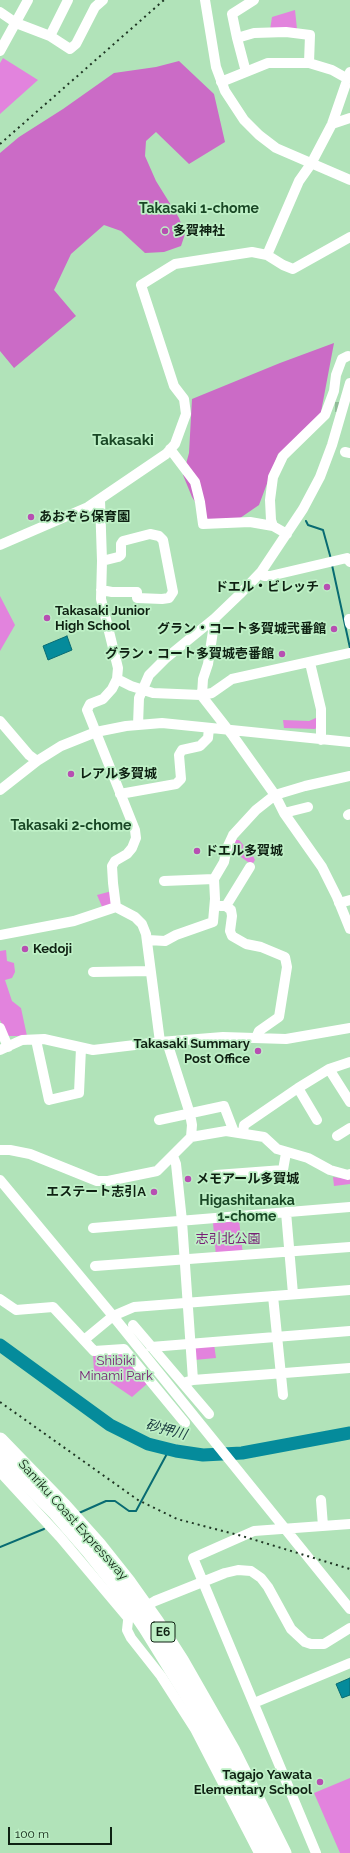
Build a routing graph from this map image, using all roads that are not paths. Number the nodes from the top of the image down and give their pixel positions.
1 (28, 0) edge
2 (68, 0) edge
3 (103, 0) edge
4 (204, 0) edge
5 (254, 0) edge
6 (0, 12) edge
7 (16, 23) junction
8 (50, 36) junction
9 (237, 38) junction
10 (0, 51) edge
11 (309, 63) junction
12 (246, 72) junction
13 (349, 75) edge
14 (221, 82) junction
15 (350, 118) edge
16 (332, 124) junction
17 (311, 164) junction
18 (350, 180) edge
19 (350, 237) edge
20 (268, 255) junction
21 (348, 356) dead end
22 (350, 382) edge
23 (170, 449) junction
24 (100, 500) junction
25 (273, 526) junction
26 (287, 534) junction
27 (0, 545) edge
28 (102, 561) junction
29 (350, 562) edge
30 (260, 572) junction
31 (101, 590) junction
32 (215, 618) junction
33 (349, 653) edge
34 (310, 663) junction
35 (117, 679) junction
36 (142, 689) junction
37 (201, 695) junction
38 (0, 721) edge
39 (138, 725) junction
40 (209, 728) junction
41 (228, 730) junction
42 (96, 732) junction
43 (321, 740) junction
44 (350, 742) edge
45 (37, 761) junction
46 (350, 776) edge
47 (0, 790) edge
48 (120, 794) junction
49 (275, 795) junction
50 (308, 807) dead end
51 (284, 813) junction
52 (250, 867) dead end
53 (214, 879) junction
54 (164, 881) dead end
55 (350, 900) edge
56 (340, 903) junction
57 (215, 906) junction
58 (226, 906) junction
59 (116, 907) junction
60 (350, 929) edge
61 (0, 936) edge
62 (148, 940) junction
63 (150, 971) junction
64 (93, 972) dead end
65 (0, 1028) edge
66 (350, 1028) edge
67 (256, 1038) junction
68 (36, 1040) junction
69 (163, 1042) junction
70 (81, 1048) junction
71 (4, 1049) edge
72 (350, 1062) edge
73 (329, 1070) junction
74 (298, 1088) junction
75 (350, 1102) edge
76 (190, 1114) junction
77 (158, 1120) dead end
78 (317, 1120) dead end
79 (350, 1128) edge
80 (239, 1133) junction
81 (337, 1136) dead end
82 (191, 1137) junction
83 (0, 1150) edge
84 (286, 1153) junction
85 (173, 1156) junction
86 (350, 1174) edge
87 (216, 1175) dead end
88 (0, 1180) edge
89 (350, 1207) edge
90 (286, 1212) junction
91 (182, 1221) junction
92 (93, 1228) dead end
93 (350, 1247) edge
94 (290, 1251) junction
95 (185, 1260) junction
96 (95, 1266) dead end
97 (350, 1290) edge
98 (293, 1294) junction
99 (273, 1296) junction
100 (0, 1299) edge
101 (188, 1303) junction
102 (113, 1316) junction
103 (133, 1325) dead end
104 (350, 1331) edge
105 (277, 1337) junction
106 (84, 1340) junction
107 (191, 1343) junction
108 (151, 1346) junction
109 (350, 1368) edge
110 (281, 1374) junction
111 (194, 1380) junction
112 (183, 1383) junction
113 (283, 1395) dead end
114 (209, 1414) dead end
115 (185, 1423) dead end
116 (0, 1440) edge
117 (0, 1457) edge
118 (0, 1472) edge
119 (320, 1500) dead end
120 (350, 1524) edge
121 (323, 1526) junction
122 (203, 1582) junction
123 (350, 1609) edge
124 (129, 1619) junction
125 (350, 1628) edge
126 (350, 1663) edge
127 (254, 1703) junction
128 (259, 1853) edge
129 (270, 1853) edge
130 (284, 1853) edge
131 (316, 1853) edge

1 - 7 street
2 - 8 street
3 - 8 street
4 - 14 street
5 - 9 street
6 - 7 street
7 - 8 street
7 - 10 street
9 - 11 street
9 - 12 street
11 - 12 street
11 - 13 street
12 - 14 street
13 - 16 street
14 - 17 street
15 - 16 street
16 - 17 street
17 - 18 street
17 - 20 street
19 - 20 street
20 - 23 street
21 - 25 street
22 - 26 street
23 - 24 street
23 - 25 street
24 - 27 street
24 - 28 street
25 - 26 street
26 - 30 street
28 - 31 street
28 - 31 street
29 - 30 street
30 - 32 street
31 - 35 street
32 - 36 street
32 - 37 street
33 - 34 street
34 - 37 street
34 - 43 street
35 - 36 street
35 - 42 street
36 - 37 street
36 - 39 street
37 - 41 street
38 - 45 street
39 - 40 street
39 - 42 street
40 - 41 street
40 - 48 street
41 - 43 street
41 - 49 street
42 - 45 street
42 - 48 street
43 - 44 street
45 - 47 street
46 - 49 street
48 - 59 street
49 - 51 street
49 - 53 street
50 - 51 street
51 - 56 street
52 - 58 street
53 - 54 street
53 - 57 street
55 - 56 street
56 - 60 street
57 - 58 street
57 - 62 street
58 - 67 street
59 - 61 street
59 - 62 street
62 - 63 street
63 - 64 street
63 - 69 street
65 - 71 street
66 - 67 street
67 - 69 street
68 - 70 street
68 - 70 street
68 - 71 street
69 - 70 street
69 - 76 street
72 - 73 street
73 - 74 street
73 - 75 street
74 - 78 street
74 - 80 street
76 - 77 street
76 - 80 street
76 - 82 street
79 - 81 street
80 - 82 street
80 - 84 street
82 - 85 street
83 - 85 street
84 - 86 street
84 - 87 street
85 - 91 street
88 - 102 street
89 - 90 street
90 - 91 street
90 - 94 street
91 - 92 street
91 - 95 street
93 - 94 street
94 - 95 street
94 - 98 street
95 - 96 street
95 - 101 street
97 - 98 street
98 - 99 street
99 - 101 street
99 - 105 street
100 - 106 street
101 - 102 street
101 - 107 street
102 - 106 street
102 - 123 street
103 - 108 street
104 - 105 street
105 - 107 street
105 - 110 street
106 - 115 street
107 - 108 street
107 - 111 street
108 - 112 street
109 - 110 street
110 - 111 street
110 - 113 street
111 - 112 street
112 - 114 street
116 - 130 highway, Sanriku Coast Expressway / E6
117 - 129 highway, Sanriku Coast Expressway / E6
118 - 124 street
119 - 121 street
120 - 121 street
121 - 122 street
122 - 124 street
122 - 125 street
122 - 127 street
124 - 128 street
126 - 127 street
127 - 131 street

